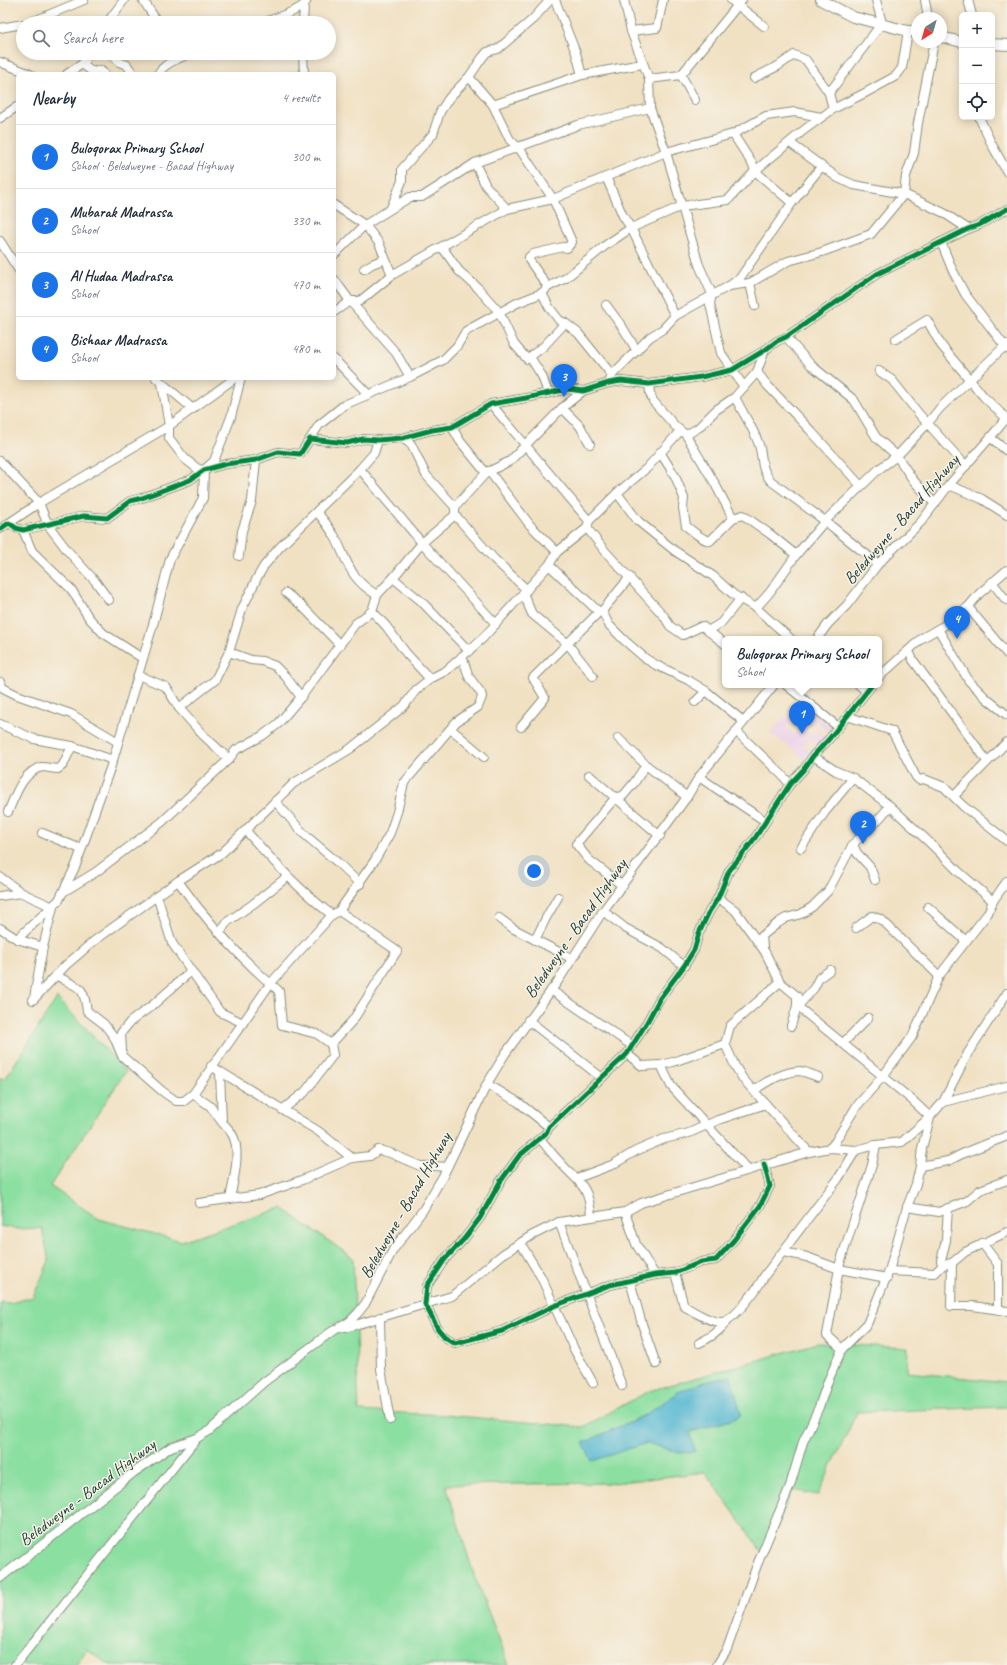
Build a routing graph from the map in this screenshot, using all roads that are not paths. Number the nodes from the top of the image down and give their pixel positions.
1 (124, 0) edge
2 (143, 0) edge
3 (550, 0) edge
4 (555, 0) edge
5 (624, 0) edge
6 (663, 0) edge
7 (821, 0) edge
8 (876, 0) edge
9 (925, 0) edge
10 (968, 0) edge
11 (81, 1) edge
12 (306, 2) edge
13 (737, 2) edge
14 (927, 12) edge
15 (971, 12) edge
16 (46, 16) edge
17 (112, 16) edge
18 (153, 16) edge
19 (280, 16) edge
20 (304, 16) edge
21 (882, 23) junction
22 (16, 25) edge
23 (764, 26) dead end
24 (0, 28) edge
25 (630, 31) junction
26 (911, 31) edge
27 (911, 35) edge
28 (947, 38) edge
29 (959, 41) edge
30 (995, 44) edge
31 (1007, 45) edge
32 (933, 48) edge
33 (85, 60) edge
34 (117, 60) edge
35 (171, 60) edge
36 (304, 60) edge
37 (0, 62) edge
38 (82, 64) junction
39 (642, 64) junction
40 (25, 72) edge
41 (70, 72) edge
42 (93, 72) edge
43 (93, 72) edge
44 (102, 72) edge
45 (132, 72) edge
46 (159, 72) edge
47 (304, 72) edge
48 (681, 74) junction
49 (582, 75) junction
50 (469, 77) junction
51 (754, 78) dead end
52 (649, 79) junction
53 (829, 93) junction
54 (695, 100) dead end
55 (494, 105) junction
56 (16, 107) edge
57 (650, 108) junction
58 (833, 109) junction
59 (821, 117) junction
60 (0, 118) edge
61 (980, 120) edge
62 (733, 134) junction
63 (790, 143) junction
64 (519, 148) junction
65 (666, 152) junction
66 (475, 163) junction
67 (821, 167) junction
68 (755, 171) junction
69 (1007, 172) edge
70 (606, 177) junction
71 (904, 194) junction
72 (553, 199) junction
73 (792, 203) junction
74 (336, 206) edge
75 (682, 206) junction
76 (391, 208) junction
77 (507, 209) junction
78 (1007, 210) edge
79 (365, 225) junction
80 (631, 228) junction
81 (968, 229) junction
82 (0, 242) edge
83 (941, 242) junction
84 (442, 247) junction
85 (336, 253) edge
86 (385, 259) junction
87 (16, 267) edge
88 (364, 269) dead end
89 (392, 275) junction
90 (336, 283) edge
91 (750, 283) junction
92 (729, 286) junction
93 (548, 287) junction
94 (542, 293) junction
95 (712, 294) junction
96 (350, 301) junction
97 (606, 305) dead end
98 (755, 306) dead end
99 (336, 311) edge
100 (499, 312) junction
101 (675, 316) junction
102 (565, 322) junction
103 (786, 337) junction
104 (896, 339) dead end
105 (1006, 346) edge
106 (637, 350) junction
107 (764, 350) junction
108 (530, 357) junction
109 (336, 361) edge
110 (732, 370) junction
111 (880, 371) dead end
112 (757, 372) junction
113 (410, 376) junction
114 (611, 379) junction
115 (159, 380) edge
116 (232, 380) edge
117 (240, 380) edge
118 (970, 380) junction
119 (649, 384) junction
120 (744, 386) junction
121 (583, 391) junction
122 (548, 393) junction
123 (368, 394) junction
124 (735, 397) junction
125 (491, 404) junction
126 (562, 408) junction
127 (193, 409) junction
128 (1007, 419) edge
129 (928, 423) junction
130 (169, 426) junction
131 (452, 427) junction
132 (683, 433) junction
133 (402, 438) junction
134 (991, 438) junction
135 (310, 439) junction
136 (378, 440) junction
137 (590, 444) dead end
138 (526, 447) junction
139 (1007, 451) edge
140 (660, 452) junction
141 (897, 456) junction
142 (256, 460) junction
143 (0, 461) edge
144 (966, 466) junction
145 (360, 469) junction
146 (204, 470) junction
147 (488, 472) junction
148 (949, 485) junction
149 (861, 486) junction
150 (617, 493) junction
151 (39, 503) junction
152 (935, 504) junction
153 (455, 511) junction
154 (317, 512) junction
155 (1007, 515) edge
156 (733, 518) junction
157 (825, 521) junction
158 (9, 523) junction
159 (588, 524) junction
160 (48, 525) junction
161 (0, 529) edge
162 (22, 530) junction
163 (422, 543) junction
164 (557, 552) junction
165 (796, 555) junction
166 (239, 556) dead end
167 (878, 564) junction
168 (549, 565) junction
169 (1007, 570) edge
170 (630, 577) junction
171 (393, 578) junction
172 (992, 582) junction
173 (525, 592) junction
174 (286, 593) dead end
175 (378, 595) junction
176 (741, 598) junction
177 (109, 600) dead end
178 (1006, 600) edge
179 (968, 607) junction
180 (756, 608) junction
181 (372, 611) junction
182 (601, 611) junction
183 (496, 624) junction
184 (938, 629) junction
185 (708, 631) junction
186 (788, 636) edge
187 (819, 636) edge
188 (722, 642) edge
189 (567, 643) junction
190 (340, 645) junction
191 (909, 650) junction
192 (229, 652) junction
193 (465, 653) junction
194 (1007, 654) edge
195 (142, 658) junction
196 (882, 674) edge
197 (138, 675) junction
198 (593, 676) dead end
199 (430, 679) junction
200 (0, 682) edge
201 (770, 688) edge
202 (790, 688) edge
203 (869, 688) edge
204 (706, 690) junction
205 (301, 697) junction
206 (695, 702) dead end
207 (179, 708) junction
208 (1007, 715) edge
209 (847, 716) junction
210 (743, 721) junction
211 (0, 724) edge
212 (837, 726) junction
213 (521, 727) dead end
214 (451, 729) junction
215 (736, 731) junction
216 (618, 738) dead end
217 (118, 742) junction
218 (1007, 742) edge
219 (72, 746) junction
220 (813, 756) junction
221 (484, 757) dead end
222 (228, 759) junction
223 (113, 760) junction
224 (987, 761) junction
225 (646, 765) junction
226 (589, 775) dead end
227 (699, 777) junction
228 (853, 778) junction
229 (790, 784) junction
230 (954, 796) junction
231 (616, 797) junction
232 (687, 797) junction
233 (275, 801) junction
234 (890, 806) junction
235 (8, 812) dead end
236 (765, 821) junction
237 (246, 831) junction
238 (42, 833) dead end
239 (660, 836) junction
240 (1007, 840) edge
241 (853, 844) junction
242 (801, 848) dead end
243 (81, 849) junction
244 (0, 877) edge
245 (287, 877) junction
246 (875, 880) dead end
247 (178, 881) junction
248 (1007, 881) edge
249 (360, 884) junction
250 (623, 886) junction
251 (63, 892) junction
252 (22, 894) junction
253 (0, 896) edge
254 (157, 896) junction
255 (558, 897) dead end
256 (718, 898) junction
257 (993, 901) junction
258 (928, 906) dead end
259 (53, 907) junction
260 (339, 911) junction
261 (603, 911) junction
262 (332, 915) junction
263 (499, 918) dead end
264 (0, 928) edge
265 (856, 928) dead end
266 (220, 932) junction
267 (17, 939) junction
268 (535, 940) junction
269 (966, 941) junction
270 (42, 947) junction
271 (763, 948) junction
272 (571, 958) junction
273 (684, 966) junction
274 (830, 970) dead end
275 (191, 971) junction
276 (56, 975) junction
277 (939, 976) junction
278 (780, 982) junction
279 (270, 984) junction
280 (551, 990) junction
281 (1007, 992) edge
282 (798, 1006) junction
283 (868, 1018) dead end
284 (528, 1020) junction
285 (243, 1023) junction
286 (791, 1026) dead end
287 (331, 1044) junction
288 (725, 1044) junction
289 (843, 1044) junction
290 (631, 1045) junction
291 (627, 1054) junction
292 (122, 1056) junction
293 (661, 1065) junction
294 (211, 1066) junction
295 (220, 1073) junction
296 (883, 1076) junction
297 (818, 1077) dead end
298 (602, 1078) junction
299 (487, 1084) junction
300 (1007, 1086) edge
301 (754, 1091) junction
302 (193, 1094) junction
303 (944, 1102) junction
304 (766, 1104) junction
305 (282, 1110) junction
306 (930, 1117) junction
307 (222, 1122) junction
308 (708, 1124) junction
309 (548, 1127) junction
310 (1007, 1136) edge
311 (540, 1139) junction
312 (876, 1145) junction
313 (830, 1148) junction
314 (856, 1150) junction
315 (809, 1152) junction
316 (352, 1158) junction
317 (764, 1164) junction
318 (920, 1166) junction
319 (447, 1167) junction
320 (748, 1170) junction
321 (577, 1178) junction
322 (1007, 1180) edge
323 (230, 1199) junction
324 (199, 1203) dead end
325 (907, 1208) junction
326 (948, 1208) junction
327 (625, 1212) junction
328 (590, 1216) junction
329 (559, 1222) junction
330 (1007, 1232) edge
331 (982, 1243) junction
332 (521, 1244) junction
333 (783, 1252) junction
334 (952, 1263) junction
335 (943, 1265) junction
336 (839, 1269) junction
337 (675, 1273) junction
338 (888, 1274) junction
339 (655, 1275) junction
340 (630, 1281) junction
341 (588, 1295) junction
342 (425, 1304) junction
343 (554, 1306) junction
344 (1004, 1310) edge
345 (380, 1317) junction
346 (727, 1321) junction
347 (331, 1332) junction
348 (699, 1342) dead end
349 (842, 1349) junction
350 (656, 1364) dead end
351 (593, 1383) dead end
352 (622, 1386) dead end
353 (390, 1420) dead end
354 (197, 1438) junction
355 (0, 1578) edge
356 (15, 1665) edge
357 (717, 1665) edge

1 - 17 street
2 - 18 street
3 - 50 street
4 - 49 street
5 - 25 street
6 - 25 street
7 - 21 main road
8 - 21 street
9 - 14 street
10 - 15 street
11 - 16 street
12 - 19 street
12 - 20 street
13 - 23 street
13 - 48 street
21 - 26 main road
21 - 53 street
22 - 24 street
25 - 39 street
27 - 58 street
28 - 29 main road
30 - 31 main road
32 - 71 street
33 - 38 street
34 - 45 street
35 - 46 street
36 - 47 street
37 - 40 street
38 - 41 street
38 - 43 street
39 - 49 street
39 - 52 street
42 - 44 street
48 - 52 street
48 - 54 street
49 - 55 street
50 - 55 street
50 - 76 street
51 - 53 street
52 - 57 street
53 - 58 street
55 - 64 street
56 - 60 street
57 - 64 street
57 - 65 street
58 - 59 street
59 - 62 street
59 - 63 street
61 - 69 street
62 - 65 street
62 - 68 street
63 - 67 street
63 - 68 street
64 - 66 street
64 - 72 street
65 - 70 street
65 - 75 street
66 - 76 street
66 - 77 street
67 - 71 street
67 - 73 street
68 - 73 street
68 - 75 street
70 - 72 street
70 - 80 street
71 - 81 street
71 - 91 street
72 - 77 street
72 - 93 street
73 - 92 street
74 - 79 street
75 - 80 street
75 - 95 street
76 - 79 street
77 - 84 street
78 - 81 street
79 - 85 street
79 - 86 street
80 - 93 street
80 - 101 street
81 - 83 street
82 - 87 street
83 - 103 street
83 - 105 street
84 - 89 street
84 - 100 street
86 - 88 street
86 - 89 street
89 - 96 street
90 - 96 street
91 - 92 street
91 - 98 street
92 - 95 street
93 - 94 street
94 - 100 street
94 - 102 street
95 - 101 street
95 - 110 street
96 - 99 street
96 - 113 street
97 - 106 street
100 - 108 street
100 - 113 street
101 - 106 street
102 - 108 street
102 - 114 street
103 - 107 street
103 - 141 street
104 - 118 street
105 - 118 street
106 - 114 street
107 - 110 street
107 - 112 street
108 - 122 street
109 - 123 street
110 - 119 street
110 - 120 street
111 - 129 street
112 - 120 street
112 - 149 street
113 - 123 street
114 - 119 street
114 - 121 street
115 - 127 street
115 - 130 street
116 - 127 street
117 - 146 street
118 - 128 street
118 - 129 street
119 - 132 street
120 - 124 street
121 - 122 street
121 - 126 street
122 - 125 street
123 - 135 street
124 - 132 street
124 - 157 street
125 - 131 street
125 - 138 street
126 - 137 street
126 - 138 street
127 - 130 street
128 - 134 street, Beledweyne - Bacad Highway
129 - 141 street
129 - 144 street
130 - 146 street
130 - 151 street
131 - 133 street
131 - 147 street
132 - 140 street
132 - 156 street
133 - 136 street
133 - 153 street
134 - 139 street
134 - 144 street, Beledweyne - Bacad Highway
135 - 136 street
135 - 142 street
136 - 145 street
138 - 147 street
138 - 159 street
140 - 150 street
140 - 156 street
141 - 149 street
141 - 152 street
142 - 146 street
142 - 166 street
143 - 151 street
144 - 148 street, Beledweyne - Bacad Highway
145 - 154 street
145 - 163 street
146 - 160 street
146 - 195 street
147 - 153 street
147 - 164 street
148 - 152 street, Beledweyne - Bacad Highway
148 - 155 street
149 - 157 street
150 - 159 street
150 - 176 street
151 - 158 street
151 - 160 street
152 - 167 street, Beledweyne - Bacad Highway
153 - 163 street
153 - 173 street
154 - 175 street
154 - 192 street
156 - 165 street
157 - 165 street
157 - 167 street
158 - 161 street
158 - 162 street
159 - 164 street
159 - 170 street
160 - 162 street
160 - 177 street
162 - 195 street
163 - 171 street
163 - 183 street
164 - 168 street
165 - 180 street
167 - 187 street, Beledweyne - Bacad Highway
168 - 173 street
168 - 182 street
169 - 172 street
170 - 182 street
170 - 185 street
171 - 175 street
171 - 193 street
172 - 178 street
172 - 179 street
173 - 183 street
173 - 189 street
174 - 190 street
175 - 181 street
176 - 180 street
176 - 185 street
179 - 184 street
179 - 194 street
180 - 186 street
181 - 190 street
181 - 199 street
182 - 189 street
182 - 204 street
183 - 193 street
184 - 191 street
184 - 208 street
185 - 188 street
189 - 198 street
189 - 213 street
190 - 205 street
191 - 196 street
191 - 224 street
192 - 205 street
192 - 207 street
193 - 199 street
193 - 214 street
195 - 197 street
197 - 207 street
197 - 217 street
199 - 233 street
200 - 217 street
201 - 210 street, Beledweyne - Bacad Highway
202 - 212 street
203 - 209 street
204 - 206 street
204 - 210 street
205 - 222 street
207 - 222 street
209 - 212 street
209 - 230 street
210 - 215 street, Beledweyne - Bacad Highway
211 - 219 street
212 - 220 street
214 - 221 street
214 - 249 street
215 - 227 street, Beledweyne - Bacad Highway
215 - 229 street
216 - 225 street
217 - 223 street
218 - 224 street
219 - 223 street
219 - 235 street
220 - 228 street
220 - 229 street
222 - 251 street
223 - 243 street
224 - 230 street
225 - 231 street
225 - 232 street
226 - 231 street
227 - 232 street, Beledweyne - Bacad Highway
227 - 236 street
228 - 234 street
228 - 242 street
229 - 236 street
230 - 240 street
231 - 239 street
231 - 250 street
232 - 239 street, Beledweyne - Bacad Highway
233 - 237 street
233 - 249 street
234 - 241 street
234 - 257 street
236 - 256 street
237 - 245 street
237 - 247 street
238 - 243 street
239 - 250 street, Beledweyne - Bacad Highway
241 - 246 street
241 - 271 street
243 - 251 street
244 - 252 street
245 - 262 street
245 - 266 street
247 - 254 street
247 - 266 street
248 - 257 street
249 - 260 street
250 - 261 street, Beledweyne - Bacad Highway
251 - 259 street
252 - 253 street
252 - 259 street
254 - 275 street
254 - 276 street
255 - 268 street
256 - 271 street
256 - 273 street
257 - 269 street
258 - 269 street
259 - 267 street
259 - 270 street
260 - 262 street
260 - 287 street
261 - 272 street, Beledweyne - Bacad Highway
261 - 273 street
262 - 279 street
263 - 268 street
264 - 267 street
265 - 277 street
266 - 279 street
267 - 270 street
268 - 272 street
269 - 277 street
270 - 276 street
271 - 278 street
272 - 280 street, Beledweyne - Bacad Highway
273 - 290 street
274 - 282 street
275 - 285 street
275 - 292 street
276 - 292 street
277 - 296 street
278 - 282 street
278 - 288 street
279 - 285 street
279 - 287 street
280 - 284 street, Beledweyne - Bacad Highway
280 - 290 street
281 - 303 street
282 - 286 street
282 - 289 street
283 - 289 street
284 - 298 street
284 - 299 street, Beledweyne - Bacad Highway
285 - 294 street
287 - 305 street
288 - 293 street
288 - 301 street
289 - 296 street
290 - 291 street
291 - 293 street
291 - 298 street
292 - 302 street
293 - 308 street
294 - 295 street
294 - 302 street
295 - 305 street
295 - 307 street
296 - 306 street
296 - 313 street
297 - 301 street
298 - 309 street
299 - 309 street
299 - 319 street, Beledweyne - Bacad Highway
300 - 303 street
301 - 304 street
302 - 307 street
303 - 306 street
304 - 308 street
304 - 315 street
305 - 316 street
306 - 312 street
306 - 318 street
307 - 323 street
308 - 320 street
308 - 321 street
309 - 311 street
310 - 318 street
311 - 321 street
311 - 342 street
312 - 314 street
312 - 336 street
313 - 314 street
313 - 315 street
314 - 333 street
315 - 317 street
316 - 319 street
316 - 323 street
317 - 320 street
317 - 337 street
318 - 325 street
319 - 347 street, Beledweyne - Bacad Highway
320 - 327 street
321 - 328 street
322 - 326 street
323 - 324 street
325 - 326 street
325 - 338 street
326 - 335 street
327 - 328 street
327 - 339 street
328 - 329 street
329 - 332 street
329 - 341 street
330 - 331 street
331 - 334 street
331 - 344 street
332 - 342 street
332 - 343 street
333 - 336 street
333 - 346 street
334 - 335 street
334 - 344 street
335 - 338 street
336 - 338 street
336 - 349 street
337 - 339 street
337 - 346 street
338 - 349 street
339 - 340 street
340 - 341 street
340 - 350 street
341 - 343 street
341 - 352 street
342 - 343 street
342 - 345 street
343 - 351 street
345 - 347 street
345 - 353 street
346 - 348 street
347 - 354 street, Beledweyne - Bacad Highway
349 - 357 street
354 - 355 street, Beledweyne - Bacad Highway
354 - 356 street

